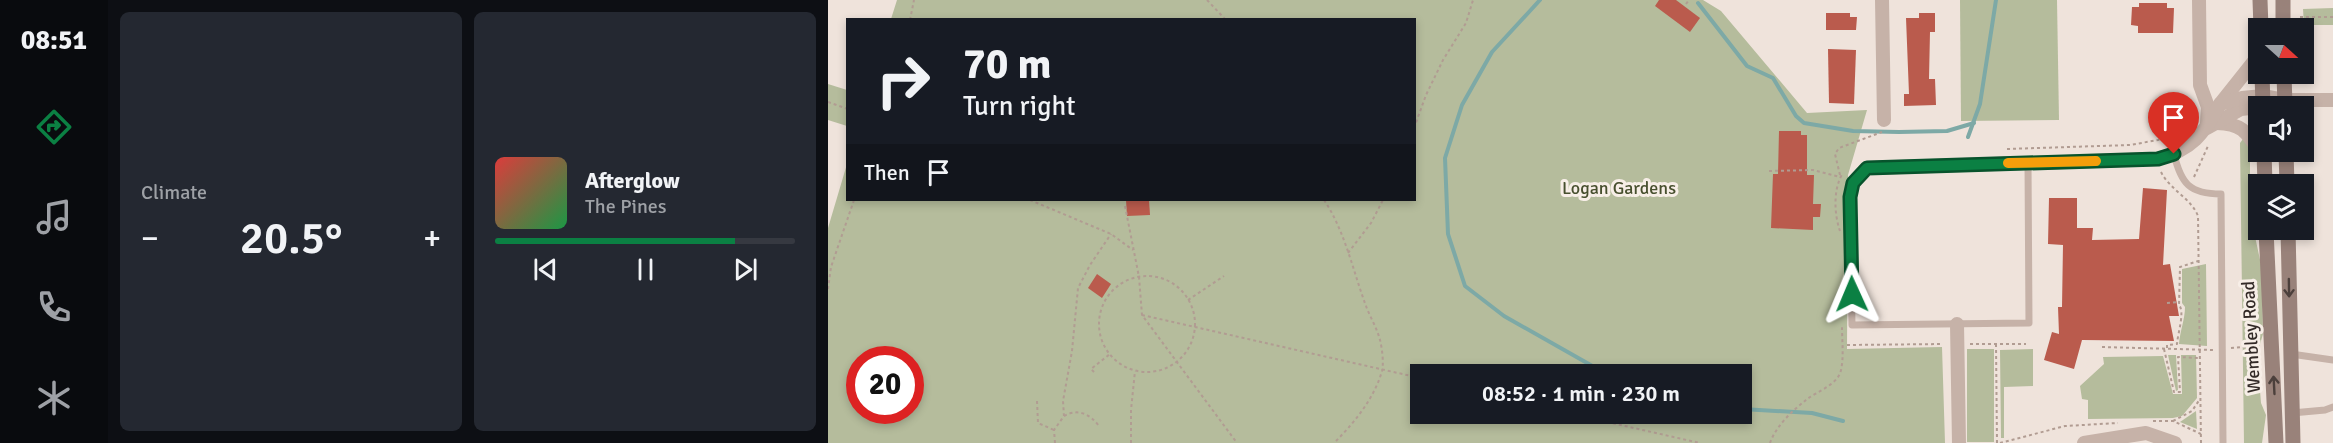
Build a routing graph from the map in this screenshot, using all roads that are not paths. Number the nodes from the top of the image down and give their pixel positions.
1 (1882, 0) edge
2 (2199, 0) edge
3 (2260, 0) edge
4 (2283, 0) edge
5 (2261, 18) edge
6 (2283, 18) edge
7 (2248, 69) edge
8 (2248, 100) edge
9 (2333, 100) edge
10 (2314, 101) edge
11 (2220, 105) junction
12 (2248, 108) edge
13 (1884, 120) dead end
14 (2211, 131) junction
15 (2248, 134) edge
16 (2174, 154) junction
17 (2028, 163) junction
18 (1853, 183) joint
19 (2266, 240) edge
20 (2288, 240) edge
21 (1957, 324) junction
22 (2291, 354) junction
23 (2333, 360) edge
24 (2333, 407) edge
25 (2292, 413) junction
26 (2273, 439) edge
27 (1959, 443) edge
28 (2084, 443) edge
29 (2175, 443) edge
30 (2223, 443) edge
31 (2293, 443) edge

1 - 13 street
2 - 14 street
3 - 5 main road
4 - 6 main road
7 - 11 street
8 - 11 street
9 - 10 street
11 - 14 street
12 - 14 street
14 - 15 street
14 - 16 street
16 - 17 street
16 - 30 lane
17 - 18 street
17 - 21 lane
18 - 21 lane
26 -> 19 main road, Wembley Road
20 -> 22 main road
21 - 27 street
22 - 23 lane
22 - 25 main road
24 - 25 lane
25 - 31 main road
28 - 29 street

